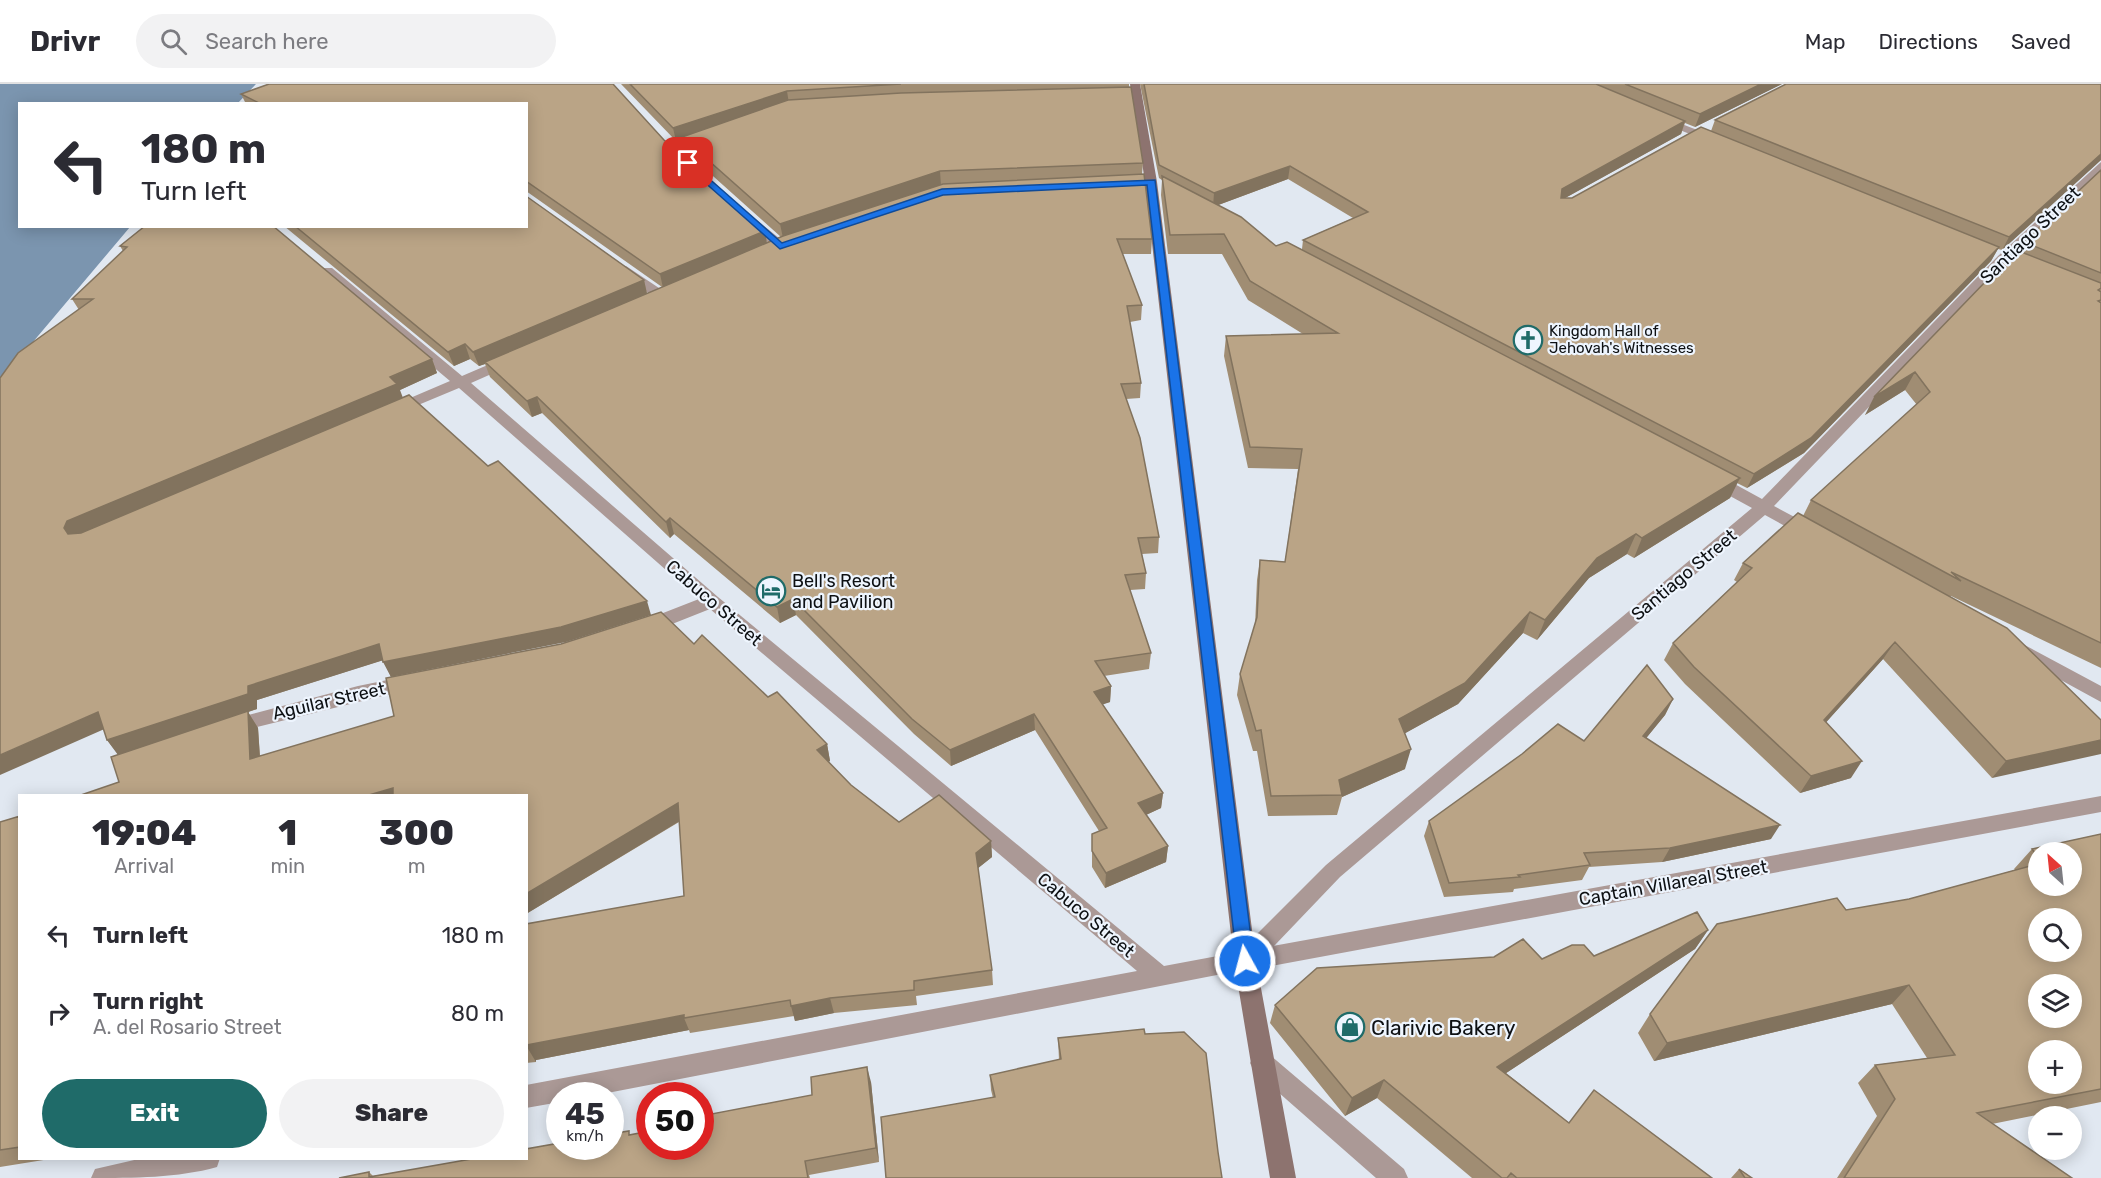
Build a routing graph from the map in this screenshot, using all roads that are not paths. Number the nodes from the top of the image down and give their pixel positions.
1 (1132, 92) edge
2 (1645, 113) edge
3 (1712, 125) edge
4 (1696, 133) junction
5 (715, 135) edge
6 (1682, 140) edge
7 (1727, 146) edge
8 (673, 149) edge
9 (2101, 166) edge
10 (1146, 183) junction
11 (1173, 194) edge
12 (739, 209) edge
13 (780, 247) edge
14 (317, 263) edge
15 (617, 264) edge
16 (642, 306) edge
17 (525, 355) edge
18 (461, 382) junction
19 (385, 414) edge
20 (1701, 473) edge
21 (1764, 507) junction
22 (1825, 541) edge
23 (712, 601) junction
24 (628, 633) edge
25 (2009, 644) edge
26 (425, 679) edge
27 (2101, 695) edge
28 (209, 733) edge
29 (2101, 804) edge
30 (1245, 961) junction
31 (1159, 976) junction
32 (1262, 1063) junction
33 (528, 1097) edge
34 (198, 1160) edge
35 (104, 1178) edge
36 (1283, 1178) edge
37 (1395, 1178) edge

1 - 10 main road
2 - 4 street
3 - 4 street
4 - 6 street
4 - 7 street
5 - 8 street
9 - 21 street, Santiago Street
10 - 11 street
10 - 30 main road
12 - 13 street
14 - 18 street, Cabuco Street
15 - 16 street
17 - 18 street
18 - 19 street
18 - 23 street, Cabuco Street
20 - 21 street
21 - 22 street
21 - 30 street, Santiago Street
23 - 24 street
23 - 31 street, Cabuco Street
25 - 27 street
26 - 28 street, Aguilar Street
29 - 30 street, Captain Villareal Street
30 - 31 street, Captain Villareal Street
30 - 32 main road
31 - 33 street, Captain Villareal Street
32 - 36 main road
32 - 37 street
34 - 35 street

